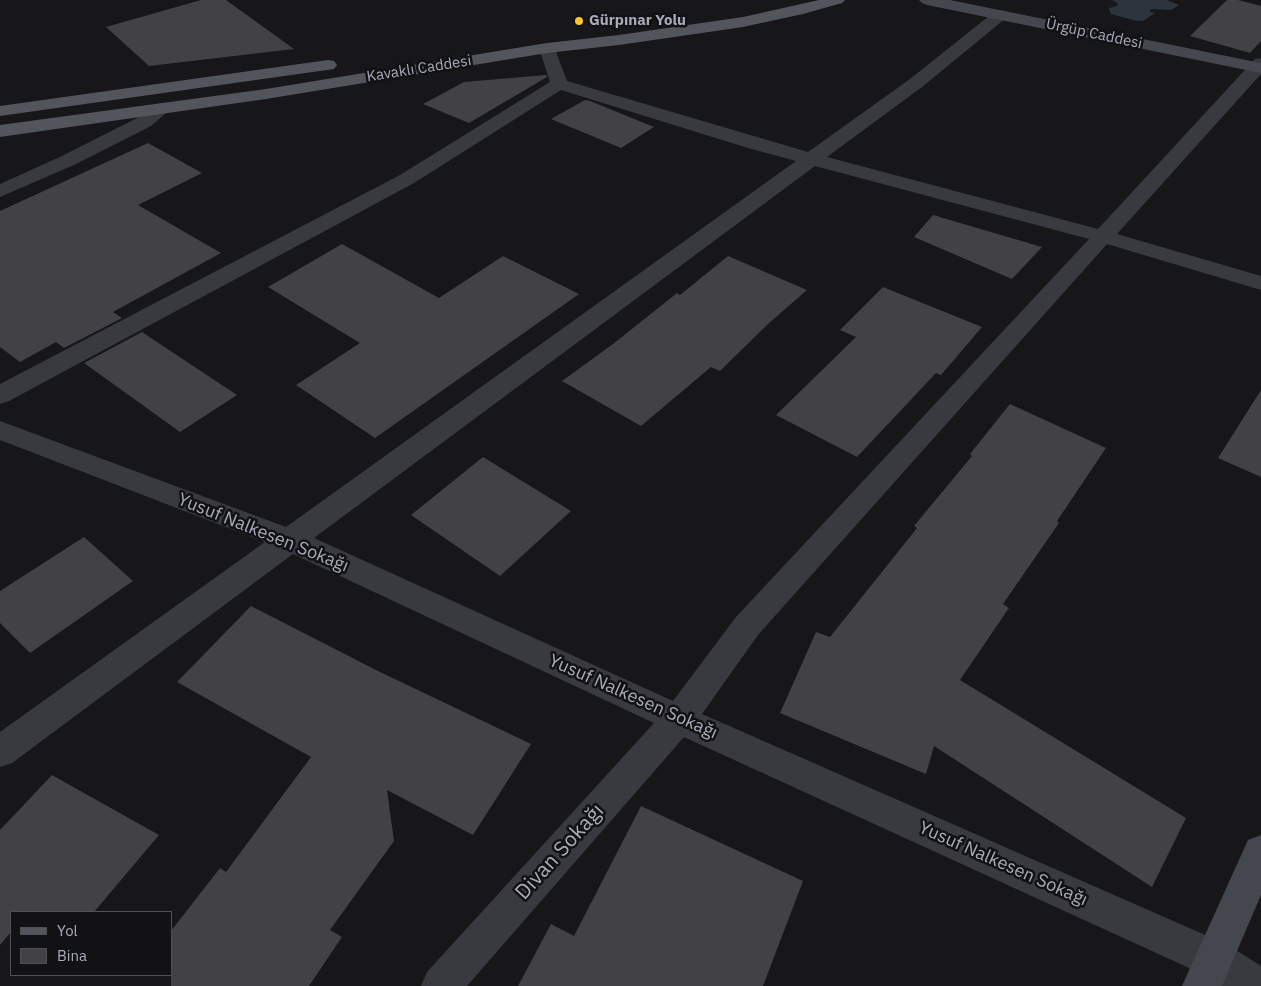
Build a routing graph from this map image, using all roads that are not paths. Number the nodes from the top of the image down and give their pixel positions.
1 (774, 0) edge
2 (837, 0) edge
3 (927, 0) edge
4 (1000, 15) junction
5 (548, 48) junction
6 (404, 55) dead end
7 (346, 63) dead end
8 (1260, 66) edge
9 (559, 84) junction
10 (163, 108) junction
11 (0, 111) edge
12 (0, 131) edge
13 (812, 159) junction
14 (0, 191) edge
15 (1102, 236) junction
16 (1261, 283) edge
17 (0, 395) edge
18 (0, 430) edge
19 (290, 540) junction
20 (680, 719) junction
21 (0, 752) edge
22 (1261, 854) edge
23 (1208, 972) edge
24 (441, 986) edge
25 (1258, 986) edge

1 - 6 main road, Kavaklı Caddesi
2 - 5 main road, Kavaklı Caddesi
3 - 4 street, Ürgüp Caddesi
4 - 8 street, Ürgüp Caddesi
4 - 13 street
5 - 9 street
5 - 10 main road, Kavaklı Caddesi
7 - 11 main road, Kavaklı Caddesi
8 - 15 street, Divan Sokağı
9 - 13 street
9 - 17 street
10 - 12 main road, Kavaklı Caddesi
10 - 14 street
13 - 15 street
13 - 19 street
15 - 16 street
15 - 20 street, Divan Sokağı
18 - 19 street, Yusuf Nalkesen Sokağı
19 - 20 street, Yusuf Nalkesen Sokağı
19 - 21 street
20 - 23 street, Yusuf Nalkesen Sokağı
20 - 24 street, Divan Sokağı
22 - 23 street
23 - 25 street, Yusuf Nalkesen Sokağı

